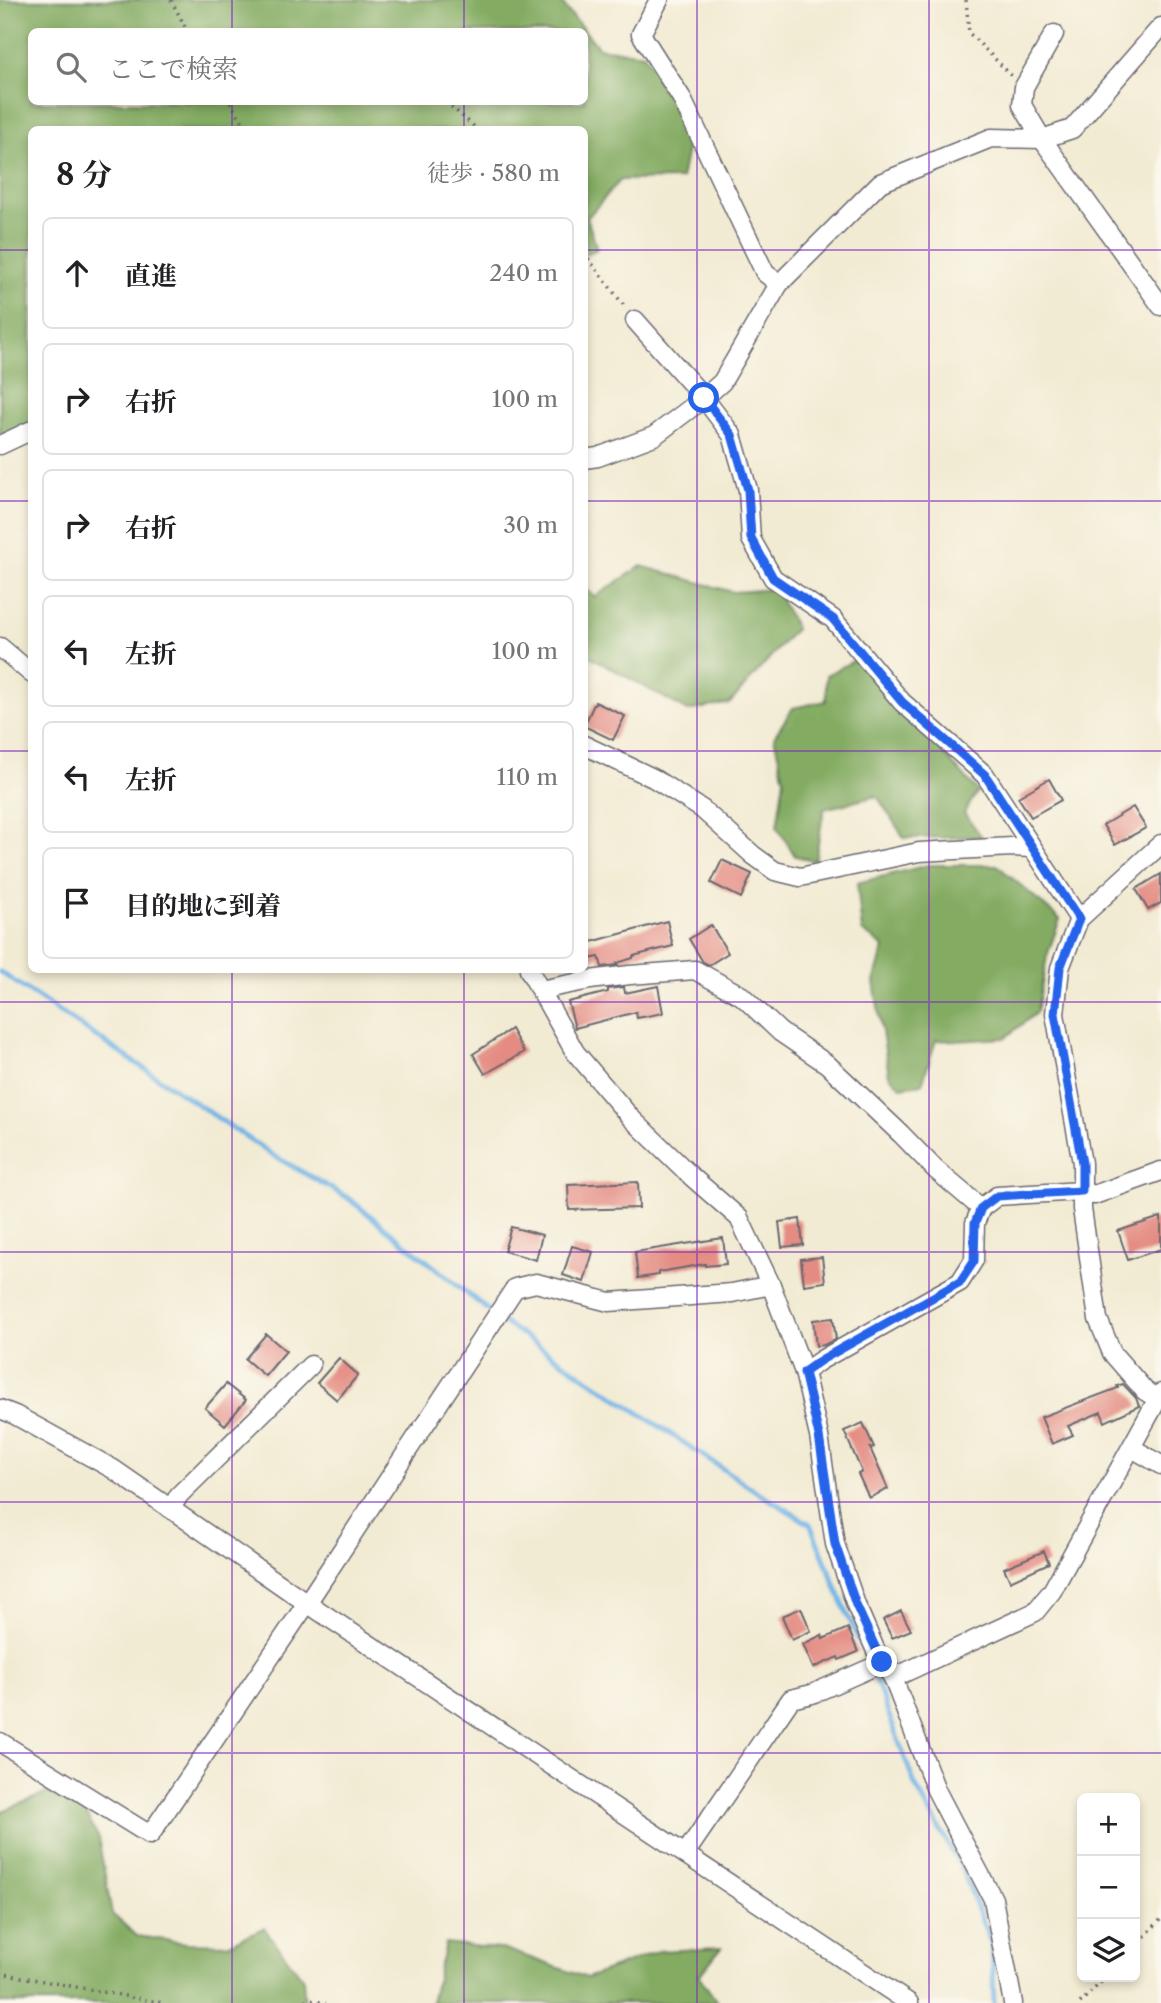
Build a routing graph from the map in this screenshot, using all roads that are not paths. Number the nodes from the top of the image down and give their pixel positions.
1 (659, 0) edge
2 (1161, 27) edge
3 (1054, 34) dead end
4 (1042, 139) junction
5 (779, 284) junction
6 (1161, 306) edge
7 (635, 320) road end
8 (704, 398) junction
9 (28, 432) edge
10 (0, 445) edge
11 (588, 458) edge
12 (0, 647) edge
13 (28, 671) edge
14 (588, 747) edge
15 (1161, 844) edge
16 (1031, 848) junction
17 (1079, 919) junction
18 (530, 973) edge
19 (540, 990) junction
20 (1161, 1171) edge
21 (1082, 1191) junction
22 (981, 1208) junction
23 (771, 1286) junction
24 (311, 1365) dead end
25 (804, 1372) junction
26 (1159, 1396) edge
27 (0, 1409) edge
28 (1132, 1448) junction
29 (1161, 1465) edge
30 (171, 1509) junction
31 (307, 1604) junction
32 (882, 1662) junction
33 (893, 1678) junction
34 (0, 1742) edge
35 (685, 1854) junction
36 (909, 2003) edge
37 (1013, 2003) edge

1 - 5 street
2 - 4 street
3 - 4 street
4 - 5 street
4 - 6 street
5 - 8 street
7 - 8 street
8 - 11 street
8 - 16 street
9 - 10 street
12 - 13 street
14 - 16 street
15 - 17 street
16 - 17 street
17 - 21 street
18 - 19 street
19 - 22 street
19 - 23 street
20 - 21 street
21 - 22 street
21 - 26 street
22 - 25 street
23 - 25 street
23 - 31 street
24 - 30 street
25 - 32 street
26 - 28 street
27 - 30 street
28 - 29 street
28 - 33 street
30 - 31 street
31 - 34 street
31 - 35 street
32 - 33 street
32 - 35 street
33 - 37 street
35 - 36 street

